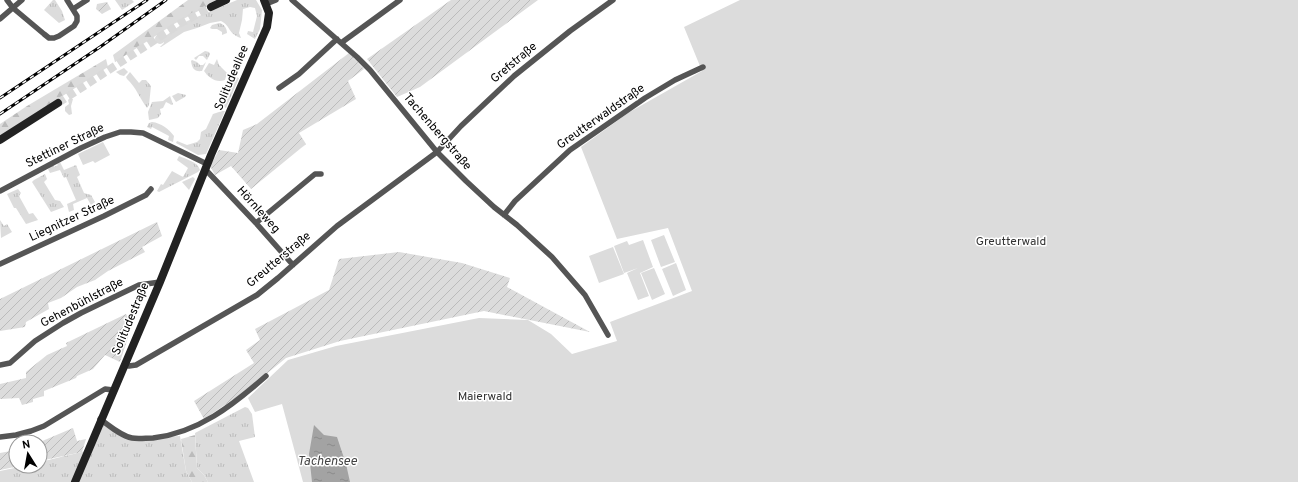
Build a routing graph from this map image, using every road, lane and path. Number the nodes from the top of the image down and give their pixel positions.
1 (7, 0) edge
2 (22, 0) edge
3 (67, 0) edge
4 (86, 0) edge
5 (226, 0) edge
6 (276, 0) edge
7 (292, 0) edge
8 (400, 0) edge
9 (613, 0) edge
10 (265, 2) edge
11 (211, 7) tunnel mouth
12 (13, 8) junction
13 (72, 9) junction
14 (0, 19) edge
15 (339, 41) junction
16 (703, 67) dead end
17 (280, 88) dead end
18 (58, 104) tunnel mouth
19 (0, 140) edge
20 (437, 152) junction
21 (206, 167) junction
22 (321, 174) dead end
23 (151, 189) dead end
24 (0, 191) edge
25 (504, 215) junction
26 (256, 223) junction
27 (0, 264) edge
28 (293, 265) junction
29 (160, 282) junction
30 (608, 335) dead end
31 (0, 365) edge
32 (124, 365) junction
33 (266, 376) dead end
34 (113, 390) junction
35 (100, 419) junction
36 (0, 437) edge
37 (74, 482) edge

1 - 12 street
2 - 12 street
3 - 13 street
4 - 13 street
5 - 11 main road
6 - 10 street
7 - 15 street, Tachenbergstraße
8 - 15 street
9 - 20 street, Grefstraße
10 - 21 main road, Solitudeallee
12 - 13 street
12 - 14 street
15 - 17 street
15 - 20 street, Tachenbergstraße
16 - 25 street, Greutterwaldstraße
18 - 19 main road
20 - 25 street, Tachenbergstraße
20 - 28 street, Greutterstraße
21 - 24 street, Stettiner Straße
21 - 26 street, Hörnleweg
21 - 29 main road, Solitudestraße
22 - 26 street
23 - 27 street, Liegnitzer Straße
25 - 30 street, Tachenbergstraße
26 - 28 street, Hörnleweg
28 - 32 street, Greutterstraße
29 - 31 street, Gehenbühlstraße
29 - 32 main road, Solitudestraße
32 - 34 main road, Solitudestraße
33 - 35 street
34 - 35 main road, Solitudestraße
34 - 36 street
35 - 37 main road, Solitudestraße

